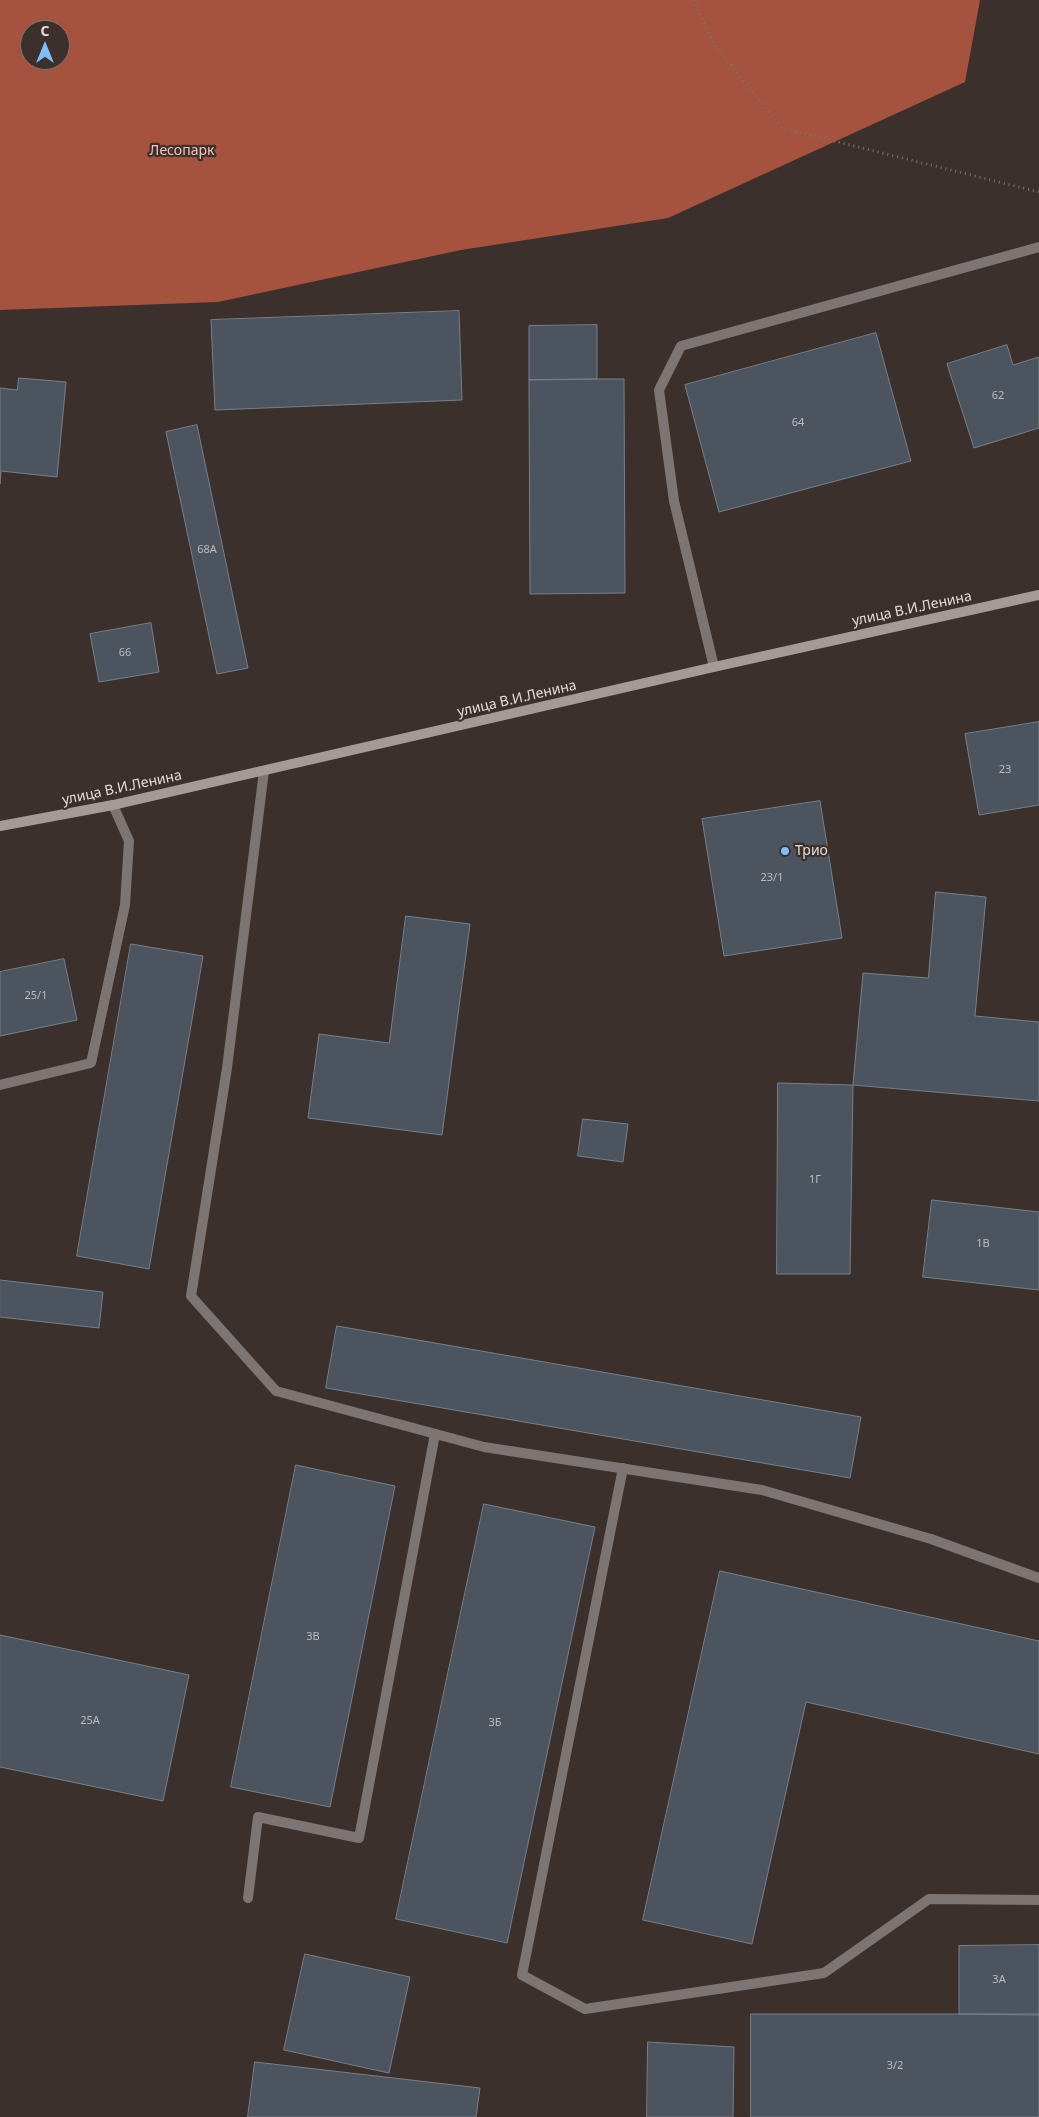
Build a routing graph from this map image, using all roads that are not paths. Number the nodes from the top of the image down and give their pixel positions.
1 (1039, 247) edge
2 (1039, 596) edge
3 (714, 667) junction
4 (264, 771) junction
5 (113, 805) junction
6 (0, 826) edge
7 (0, 1085) edge
8 (435, 1434) junction
9 (623, 1468) junction
10 (1039, 1578) edge
11 (248, 1898) dead end
12 (1039, 1900) edge

1 - 3 lane
2 - 3 main road, улица В.И.Ленина
3 - 4 main road, улица В.И.Ленина
4 - 5 main road, улица В.И.Ленина
4 - 8 lane
5 - 6 main road, улица В.И.Ленина
5 - 7 lane
8 - 9 lane
8 - 11 lane
9 - 10 lane
9 - 12 lane

